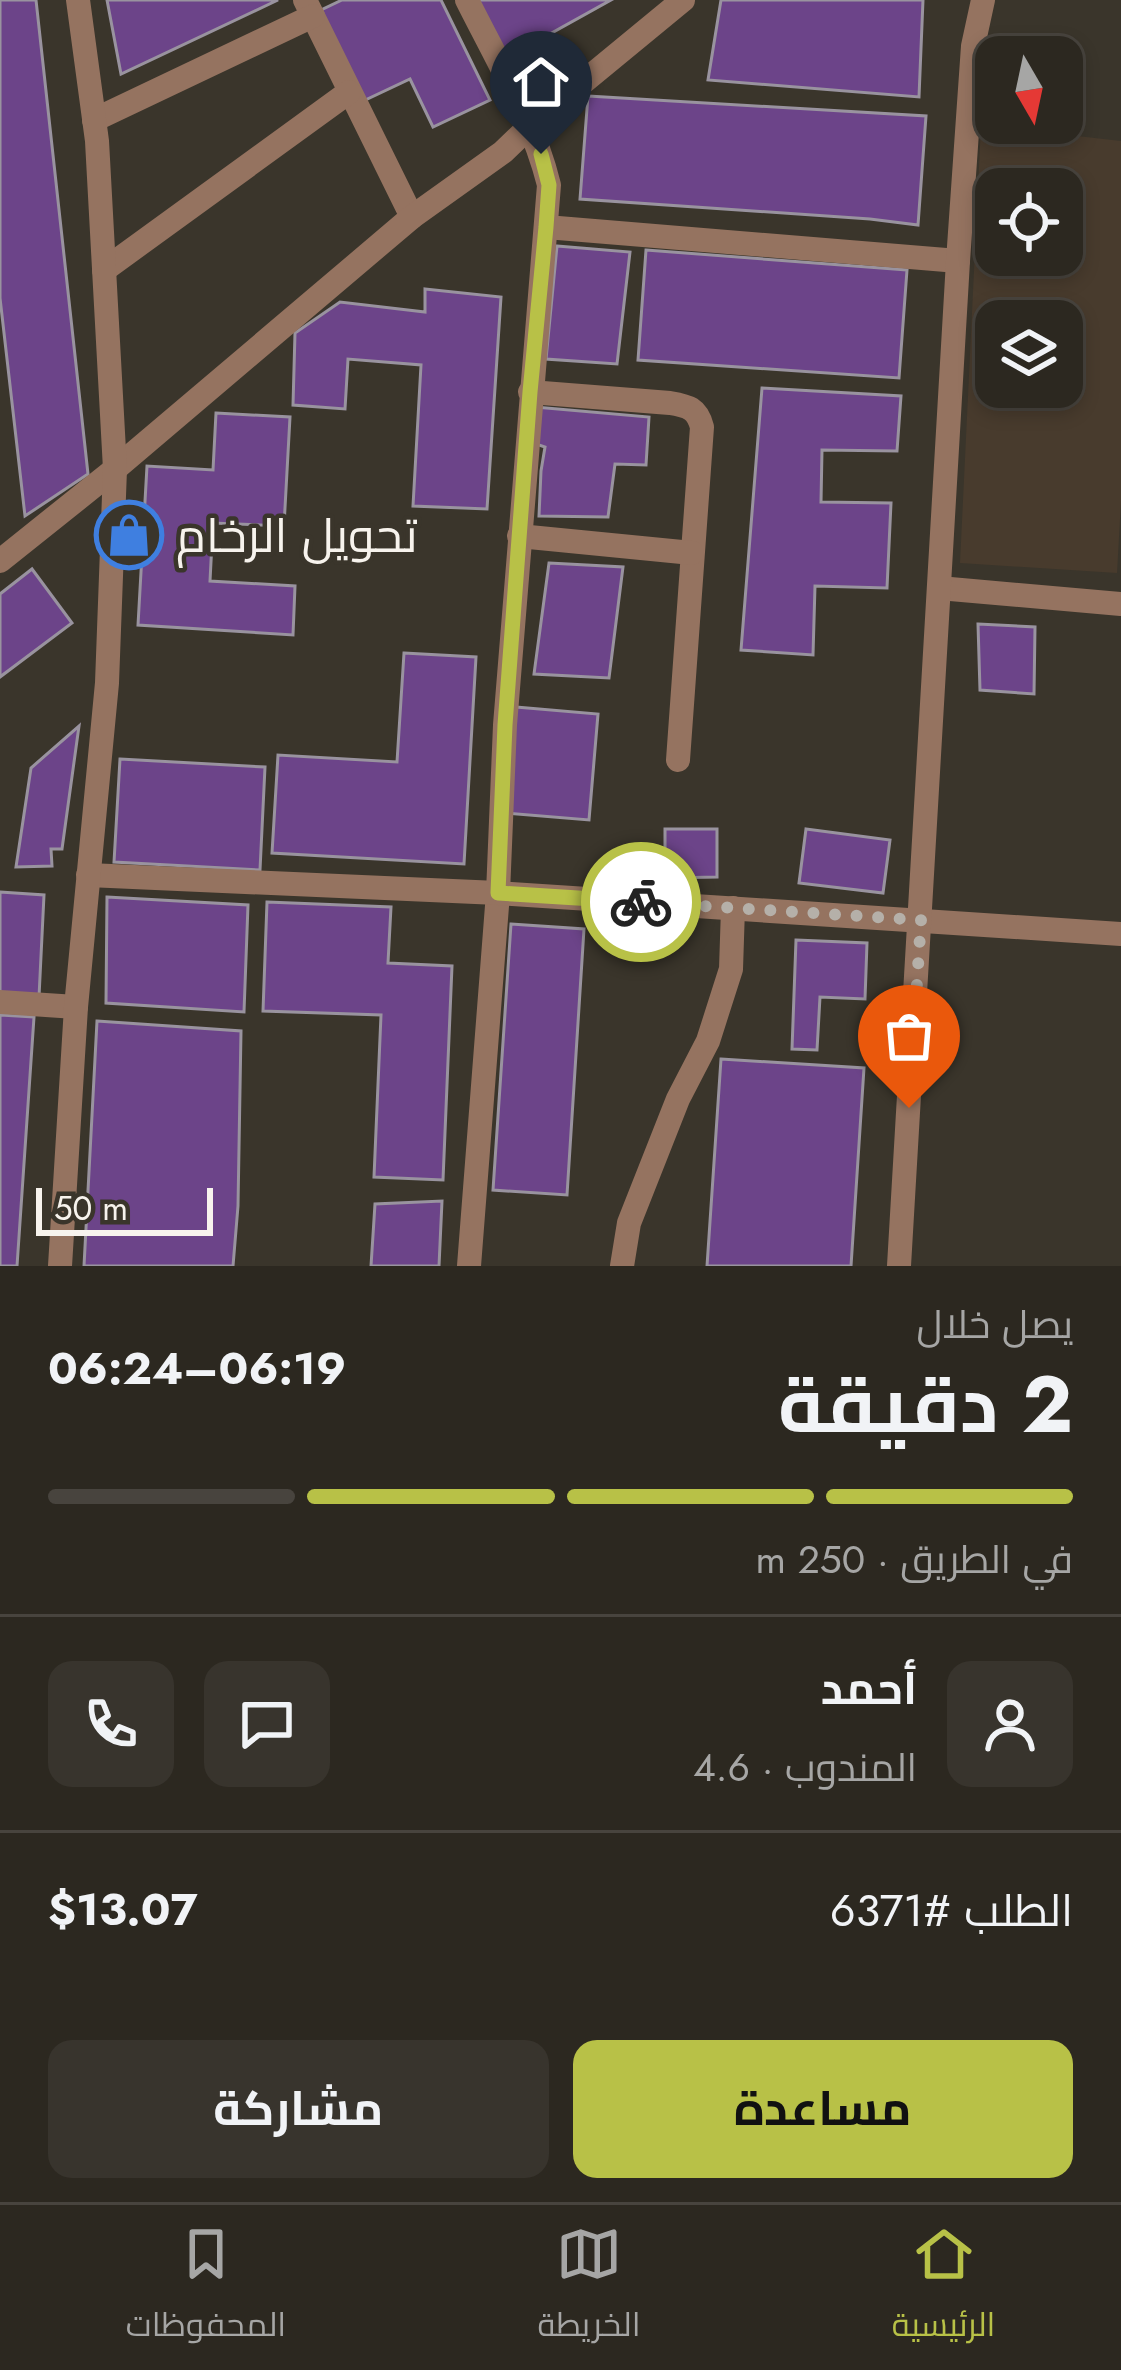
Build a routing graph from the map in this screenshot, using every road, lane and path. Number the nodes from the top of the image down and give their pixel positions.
1 (79, 0) edge
2 (467, 0) edge
3 (683, 0) edge
4 (983, 0) edge
5 (309, 8) edge
6 (350, 92) junction
7 (94, 121) junction
8 (530, 127) junction
9 (412, 217) junction
10 (546, 227) junction
11 (958, 261) junction
12 (104, 270) junction
13 (530, 392) junction
14 (115, 470) junction
15 (520, 536) junction
16 (692, 553) junction
17 (0, 561) edge
18 (939, 588) junction
19 (1121, 604) edge
20 (678, 760) dead end
21 (88, 874) junction
22 (498, 893) junction
23 (733, 908) junction
24 (921, 920) junction
25 (1121, 934) edge
26 (0, 1002) edge
27 (76, 1007) junction
28 (60, 1266) edge
29 (470, 1266) edge
30 (622, 1266) edge
31 (899, 1266) edge

1 - 7 street
2 - 8 street
3 - 8 street
4 - 11 street
5 - 6 street
5 - 7 street
6 - 9 street
6 - 12 street
7 - 12 street
8 - 9 street
8 - 10 street
9 - 14 street
10 - 11 street
10 - 13 street
11 - 18 street
12 - 14 street
13 - 15 street
13 - 16 street
14 - 17 street
14 - 21 street
15 - 16 street
15 - 22 street
16 - 20 street
18 - 19 street
18 - 24 street
21 - 22 street
21 - 27 street
22 - 23 street
22 - 29 street
23 - 24 street
23 - 30 street
24 - 25 street
24 - 31 street
26 - 27 street
27 - 28 street

